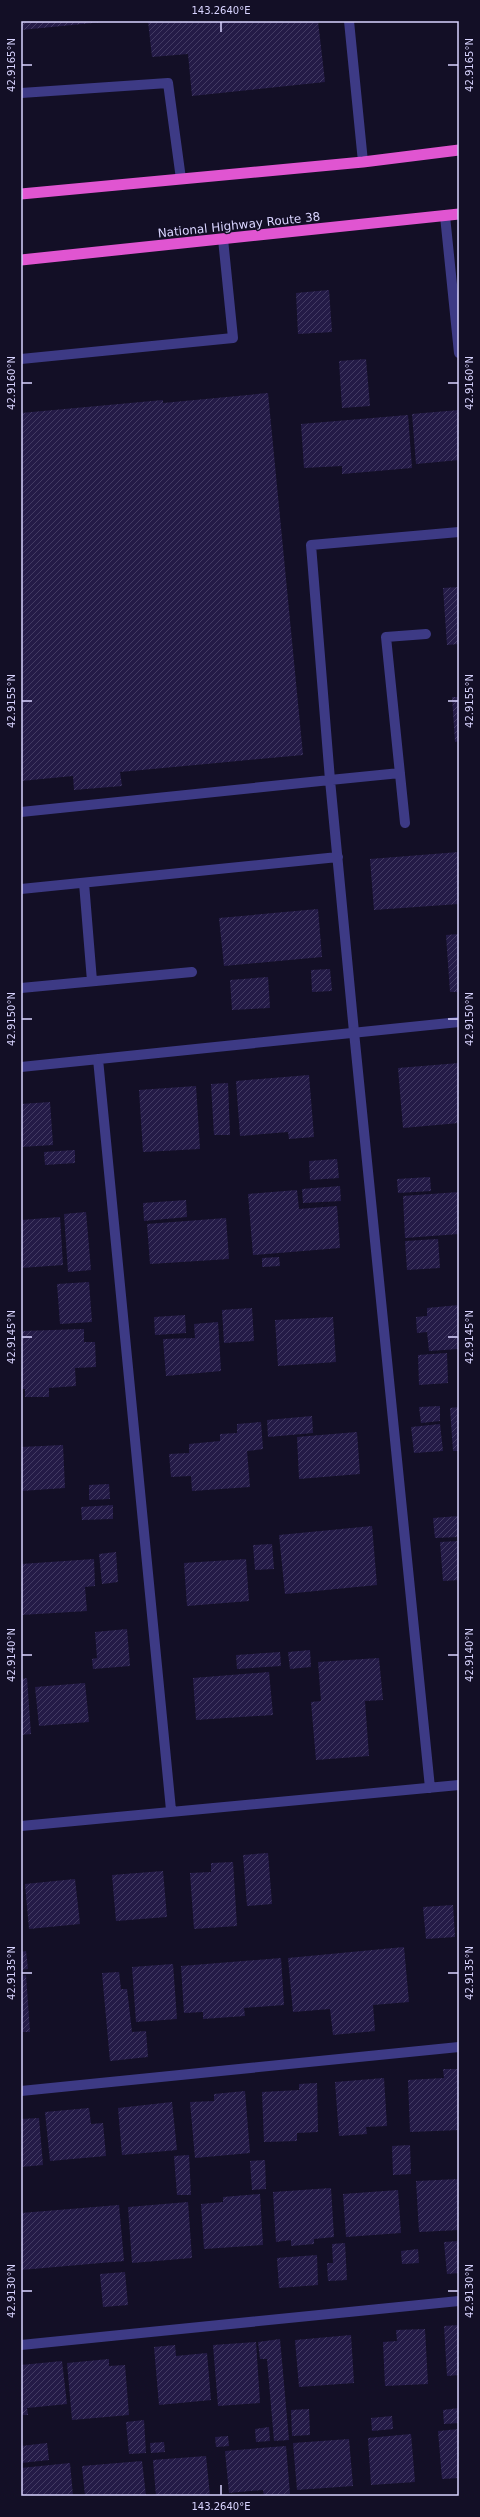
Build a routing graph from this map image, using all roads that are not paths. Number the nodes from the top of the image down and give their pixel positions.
1 (349, 21) edge
2 (21, 93) edge
3 (459, 150) edge
4 (363, 162) junction
5 (181, 179) junction
6 (21, 194) edge
7 (459, 214) edge
8 (445, 216) junction
9 (223, 239) junction
10 (21, 260) edge
11 (459, 353) edge
12 (21, 359) edge
13 (459, 532) edge
14 (426, 634) dead end
15 (400, 774) junction
16 (330, 780) junction
17 (21, 812) edge
18 (405, 823) dead end
19 (338, 857) junction
20 (84, 883) junction
21 (21, 889) edge
22 (192, 972) dead end
23 (92, 981) junction
24 (21, 988) edge
25 (459, 1022) edge
26 (354, 1032) junction
27 (98, 1059) junction
28 (21, 1067) edge
29 (459, 1785) edge
30 (430, 1788) junction
31 (171, 1810) junction
32 (21, 1826) edge
33 (459, 2047) edge
34 (21, 2091) edge
35 (459, 2301) edge
36 (21, 2345) edge

1 - 4 street
2 - 5 street
3 - 4 highway
4 - 5 highway
5 - 6 highway
7 - 8 highway, National Highway Route 38
8 - 9 highway, National Highway Route 38
8 - 11 street
9 - 10 highway, National Highway Route 38
9 - 12 street
13 - 16 street
14 - 15 street
15 - 16 street
15 - 18 street
16 - 17 street
16 - 19 street
19 - 20 street
19 - 26 street
20 - 21 street
20 - 23 street
22 - 23 street
23 - 24 street
25 - 26 street
26 - 27 street
26 - 30 street
27 - 28 street
27 - 31 street
29 - 30 street
30 - 31 street
31 - 32 street
33 - 34 street
35 - 36 street

